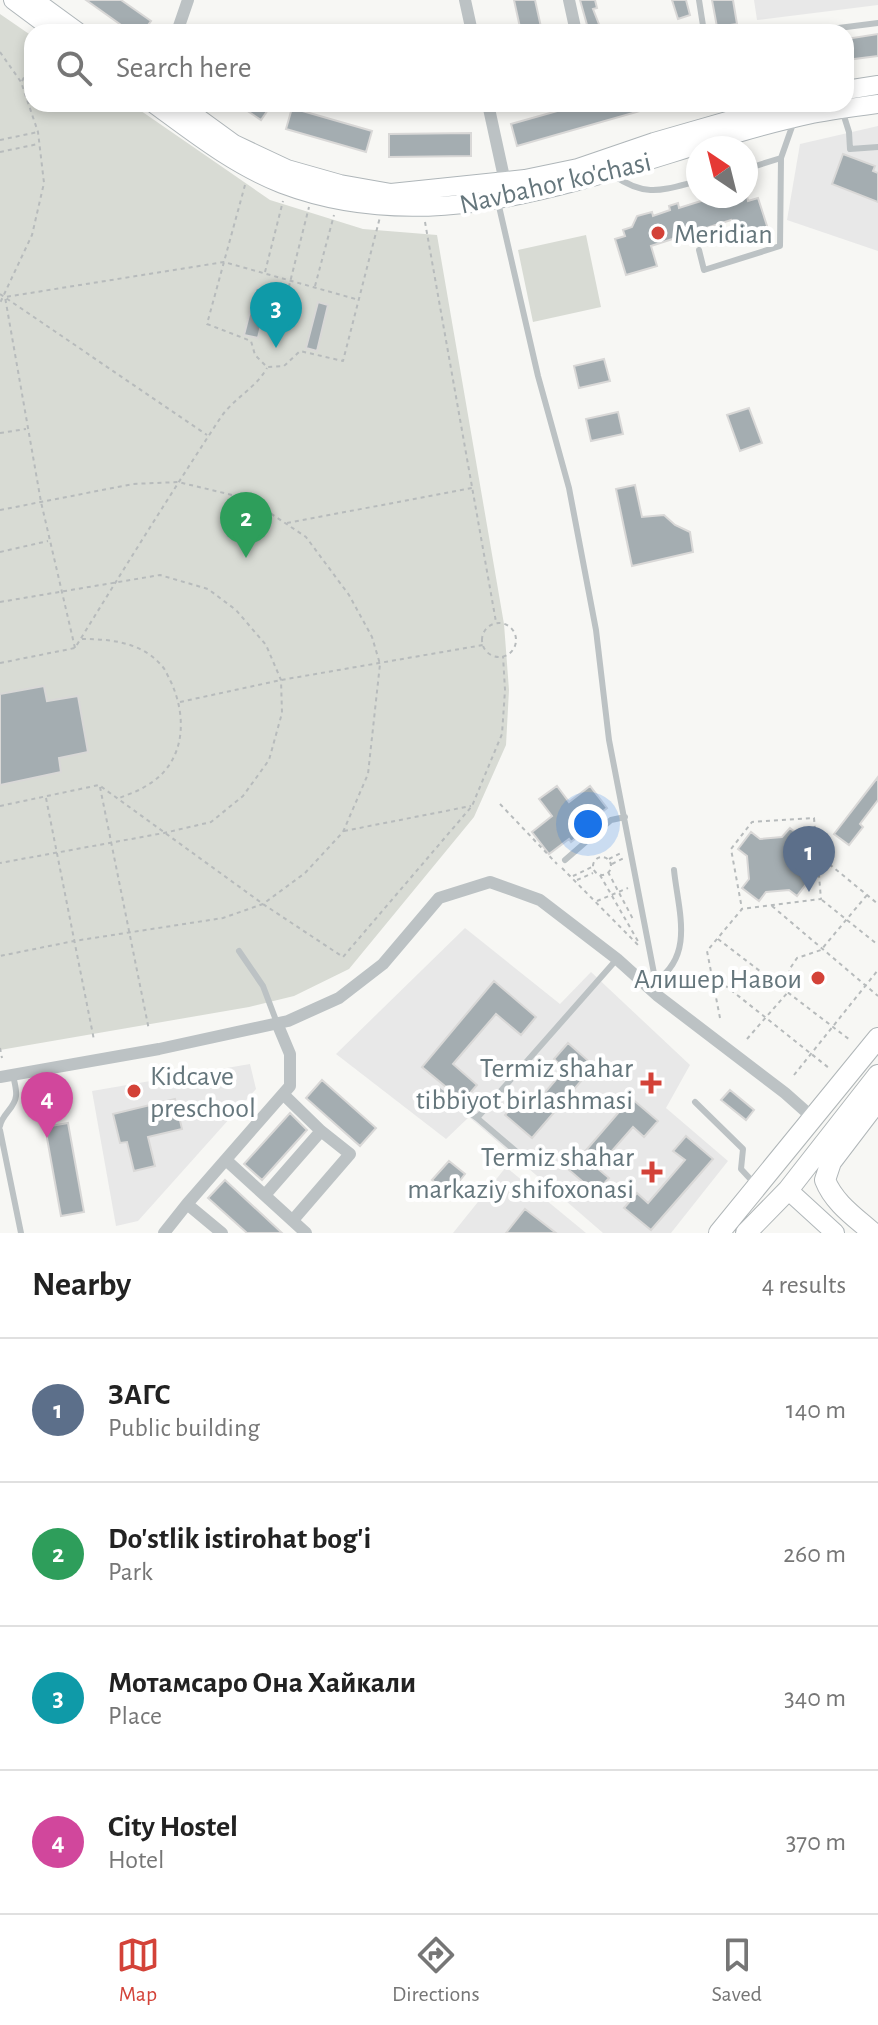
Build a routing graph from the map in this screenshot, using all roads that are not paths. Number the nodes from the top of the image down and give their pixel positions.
1 (13, 0) edge
2 (34, 0) edge
3 (188, 0) edge
4 (465, 0) edge
5 (569, 0) edge
6 (699, 0) edge
7 (878, 23) edge
8 (45, 24) edge
9 (67, 24) edge
10 (180, 24) edge
11 (470, 24) edge
12 (574, 24) edge
13 (703, 24) edge
14 (854, 26) edge
15 (878, 85) edge
16 (854, 89) edge
17 (878, 104) edge
18 (854, 108) edge
19 (165, 112) edge
20 (190, 112) edge
21 (489, 112) edge
22 (786, 112) edge
23 (788, 112) edge
24 (790, 112) edge
25 (843, 112) edge
26 (878, 147) edge
27 (781, 158) junction
28 (758, 165) edge
29 (610, 173) junction
30 (686, 184) edge
31 (526, 186) junction
32 (501, 190) junction
33 (699, 250) dead end
34 (625, 817) junction
35 (565, 860) dead end
36 (674, 870) dead end
37 (239, 951) dead end
38 (617, 959) junction
39 (656, 981) junction
40 (658, 996) junction
41 (277, 1023) junction
42 (878, 1038) edge
43 (878, 1075) edge
44 (6, 1076) edge
45 (436, 1089) dead end
46 (283, 1094) junction
47 (878, 1095) edge
48 (695, 1102) dead end
49 (812, 1117) junction
50 (477, 1118) junction
51 (0, 1128) edge
52 (321, 1131) junction
53 (833, 1131) junction
54 (525, 1159) dead end
55 (226, 1160) junction
56 (761, 1180) junction
57 (787, 1192) junction
58 (265, 1195) junction
59 (187, 1204) junction
60 (293, 1220) junction
61 (21, 1233) edge
62 (164, 1233) edge
63 (222, 1233) edge
64 (306, 1233) edge
65 (719, 1233) edge
66 (746, 1233) edge
67 (835, 1233) edge
68 (873, 1233) edge

1 - 8 street
2 - 9 street
3 - 10 street
4 - 11 street
5 - 12 street
6 - 13 lane
7 - 14 lane
15 - 16 street
17 - 18 street, Navbahor ko'chasi
19 - 32 street, Navbahor ko'chasi
20 - 32 street, Navbahor ko'chasi
21 - 32 street
22 - 31 street, Navbahor ko'chasi
23 - 29 street, Navbahor ko'chasi
24 - 27 lane
25 - 26 lane
27 - 28 lane
27 - 33 lane
29 - 30 lane
29 - 31 street, Navbahor ko'chasi
31 - 32 street, Navbahor ko'chasi
32 - 34 lane
34 - 35 lane
34 - 39 lane
36 - 39 lane
37 - 41 lane
38 - 40 street
38 - 41 street
38 - 50 lane
39 - 40 lane
40 - 49 street
41 - 44 street
41 - 46 street
42 - 49 main road
43 - 53 main road
44 - 51 lane
45 - 50 lane
46 - 52 street
46 - 55 street
47 - 68 main road
48 - 56 lane
49 - 53 main road
49 - 56 main road
50 - 54 lane
51 - 61 lane
52 - 58 street
52 - 60 street
53 - 57 main road
55 - 58 street
55 - 59 street
56 - 57 main road
56 - 65 main road
57 - 66 main road
57 - 67 street
58 - 60 street
59 - 62 street
59 - 63 street
60 - 64 street

